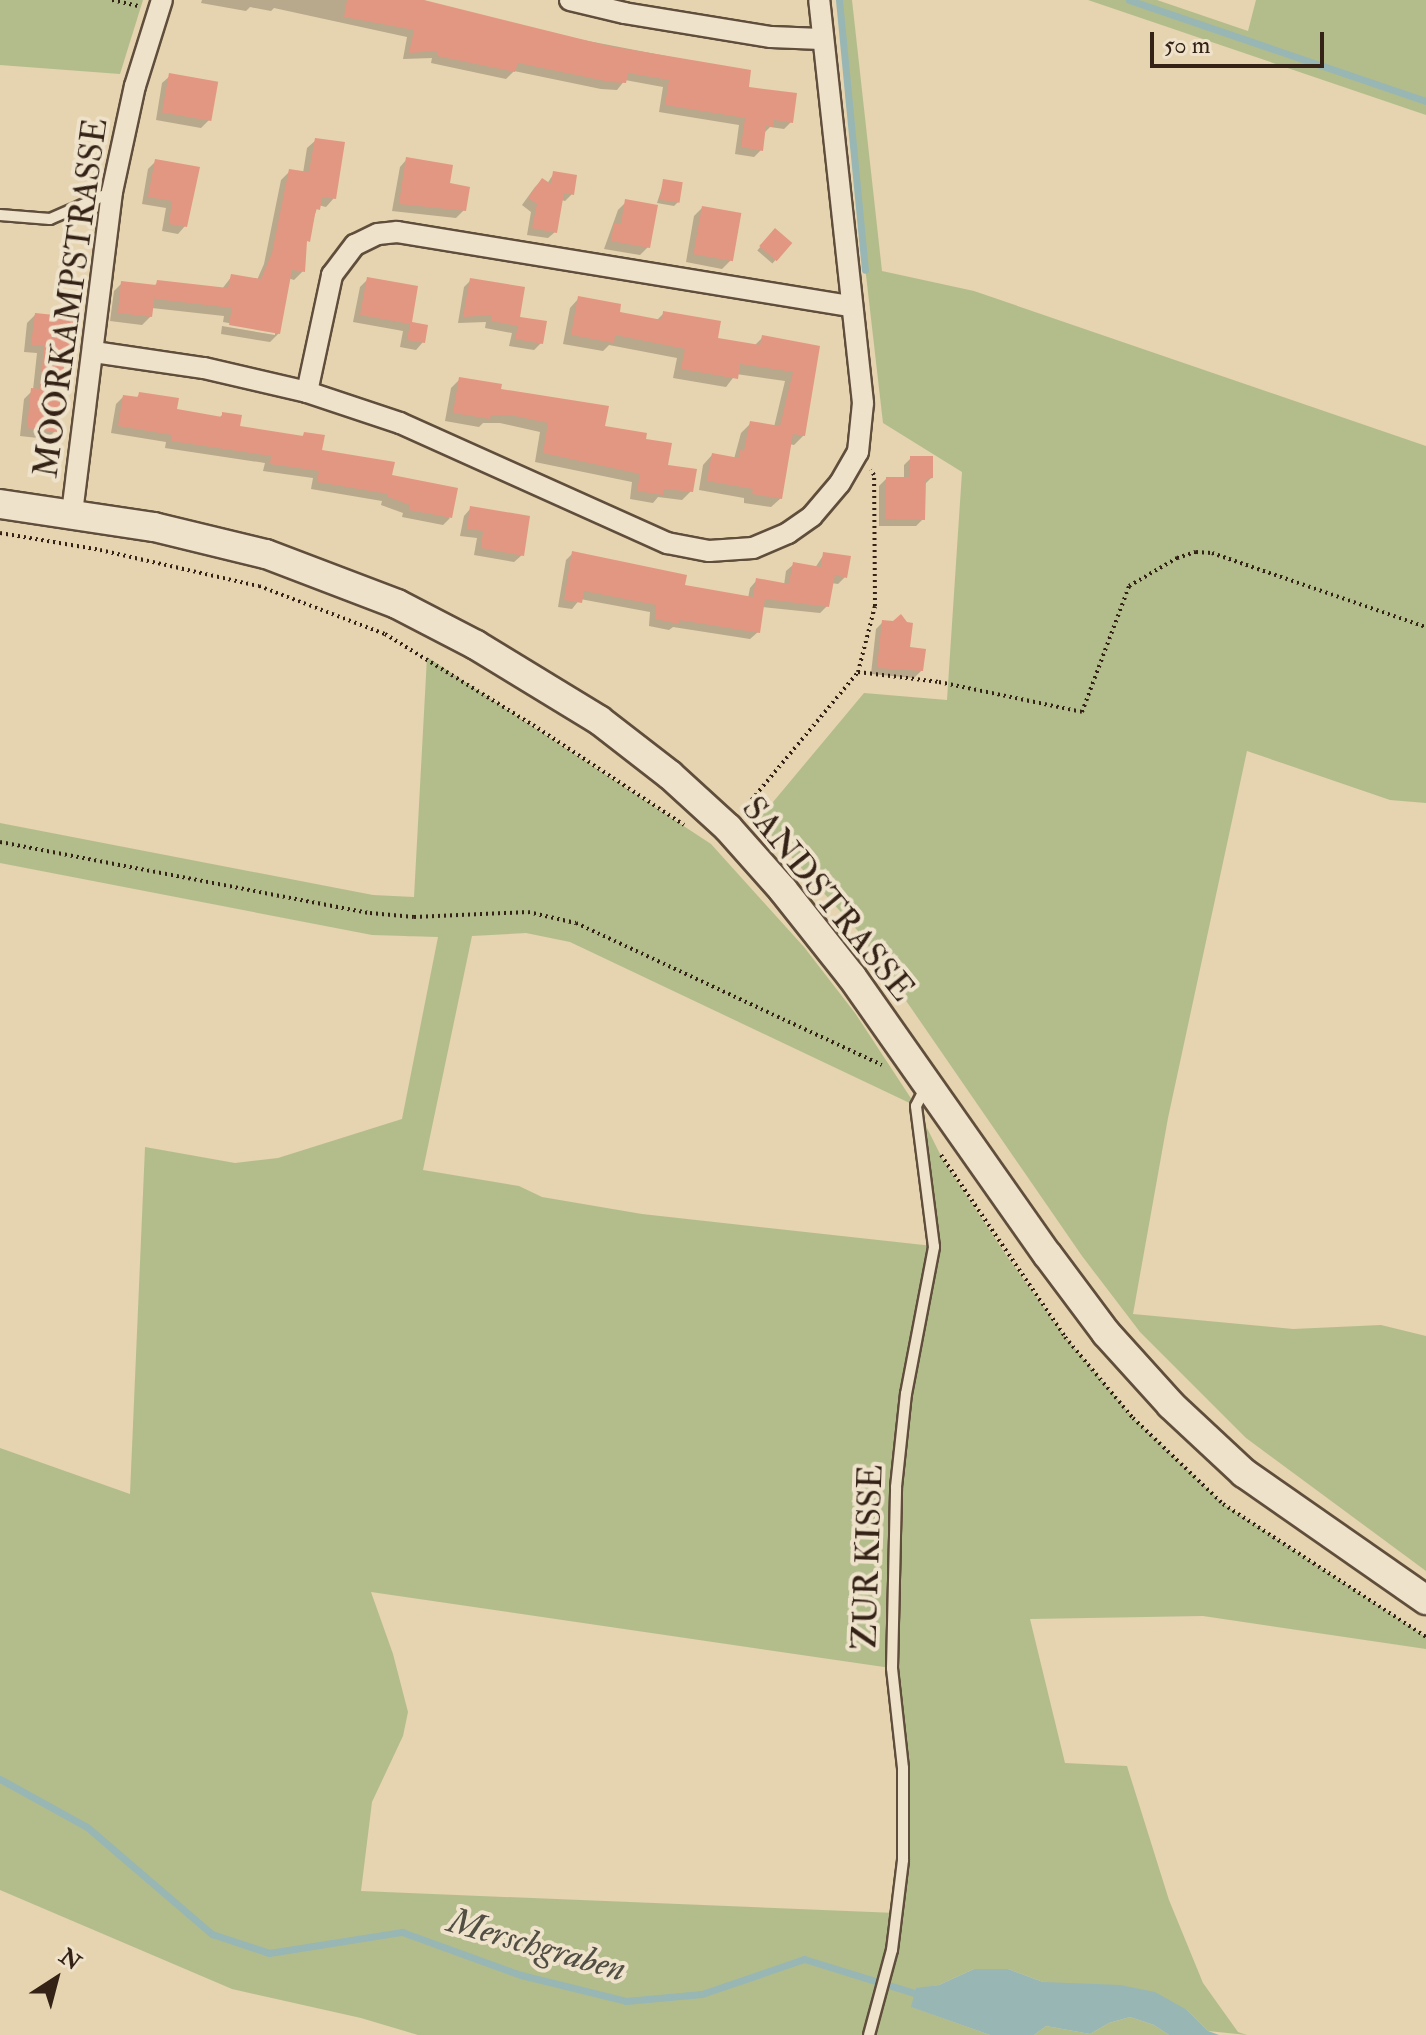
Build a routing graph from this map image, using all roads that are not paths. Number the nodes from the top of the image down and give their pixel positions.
1 (162, 0) edge
2 (570, 0) edge
3 (819, 0) edge
4 (821, 39) junction
5 (112, 192) junction
6 (0, 215) edge
7 (851, 306) junction
8 (94, 352) junction
9 (307, 392) junction
10 (0, 504) edge
11 (72, 513) junction
12 (927, 1084) junction
13 (1426, 1600) edge
14 (869, 2035) edge

1 - 5 street, MOORKAMPSTRASSE
2 - 4 street
3 - 4 street
4 - 7 street
5 - 6 lane
5 - 8 street, MOORKAMPSTRASSE
7 - 9 street
7 - 9 street
8 - 9 street
8 - 11 street, MOORKAMPSTRASSE
10 - 11 main road, SANDSTRASSE
11 - 12 main road, SANDSTRASSE
12 - 13 main road, SANDSTRASSE
12 - 14 lane, ZUR KISSE

